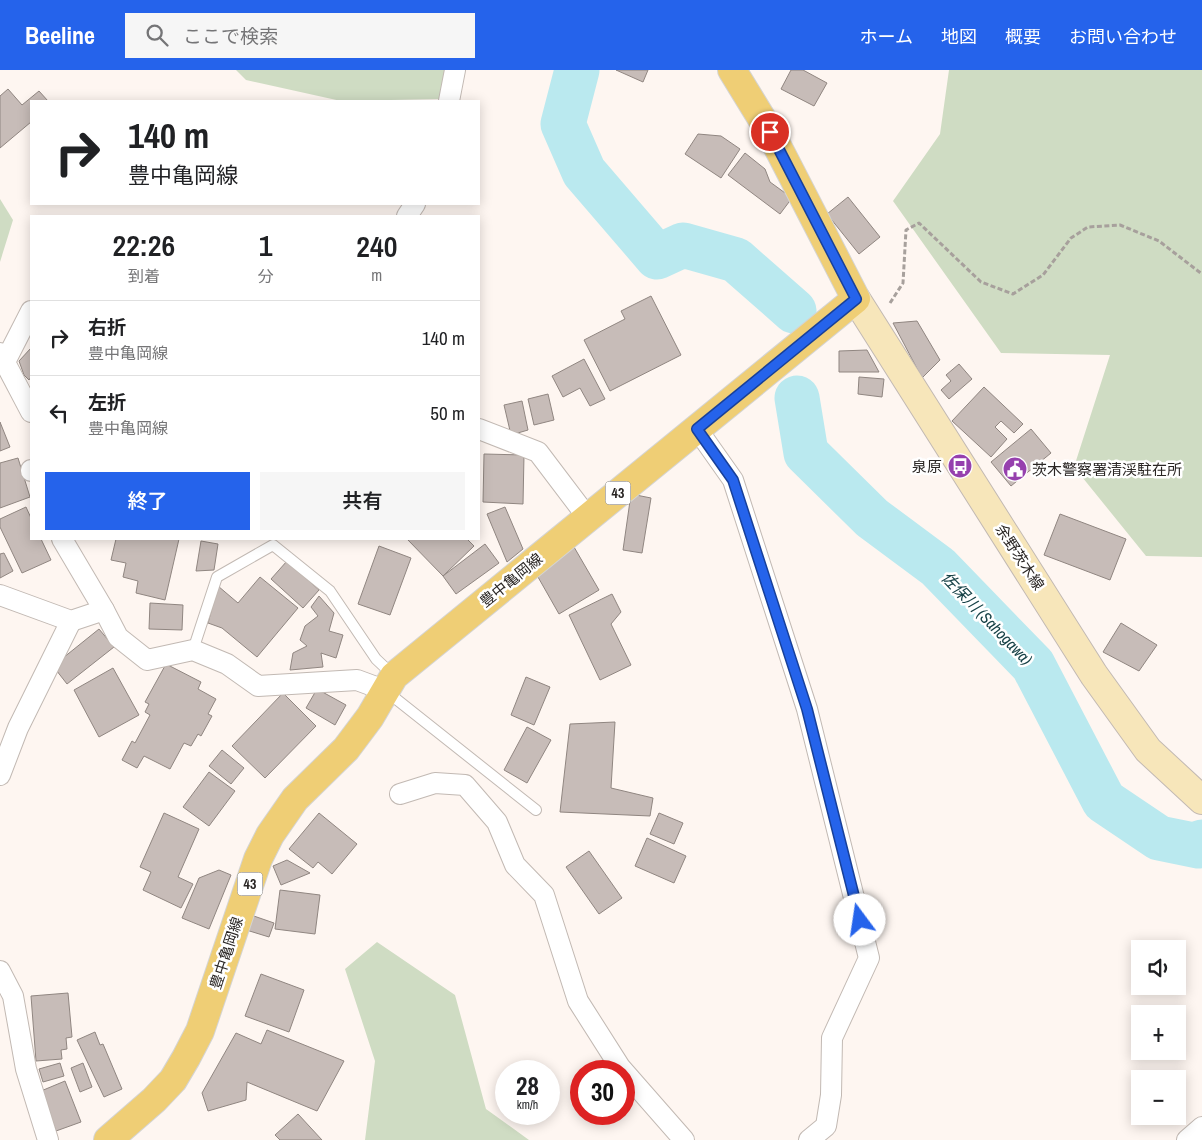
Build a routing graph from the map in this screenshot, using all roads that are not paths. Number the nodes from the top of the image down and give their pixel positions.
1 (455, 70) edge
2 (732, 70) edge
3 (449, 100) edge
4 (863, 310) junction
5 (30, 313) edge
6 (2, 358) edge
7 (30, 410) edge
8 (480, 429) edge
9 (697, 429) junction
10 (588, 518) junction
11 (63, 540) edge
12 (0, 595) edge
13 (104, 610) junction
14 (71, 621) junction
15 (193, 650) junction
16 (389, 683) junction
17 (0, 775) edge
18 (400, 794) dead end
19 (1202, 800) edge
20 (536, 810) dead end
21 (0, 971) edge
22 (1202, 1127) edge
23 (48, 1140) edge
24 (108, 1140) edge
25 (684, 1140) edge
26 (809, 1140) edge
27 (1187, 1140) edge

1 - 3 street
2 - 4 main road
4 - 9 main road, 豊中亀岡線 / 43
4 - 19 main road, 余野茨木線
5 - 6 street
6 - 7 street
8 - 10 street
9 - 10 main road, 豊中亀岡線 / 43
9 - 26 street
10 - 16 main road, 豊中亀岡線 / 43
11 - 13 street
12 - 14 street
13 - 14 street
13 - 15 street
14 - 17 street
15 - 16 street
15 - 16 lane
16 - 20 lane
16 - 24 main road, 豊中亀岡線 / 43
18 - 25 street
21 - 23 street
22 - 27 street

